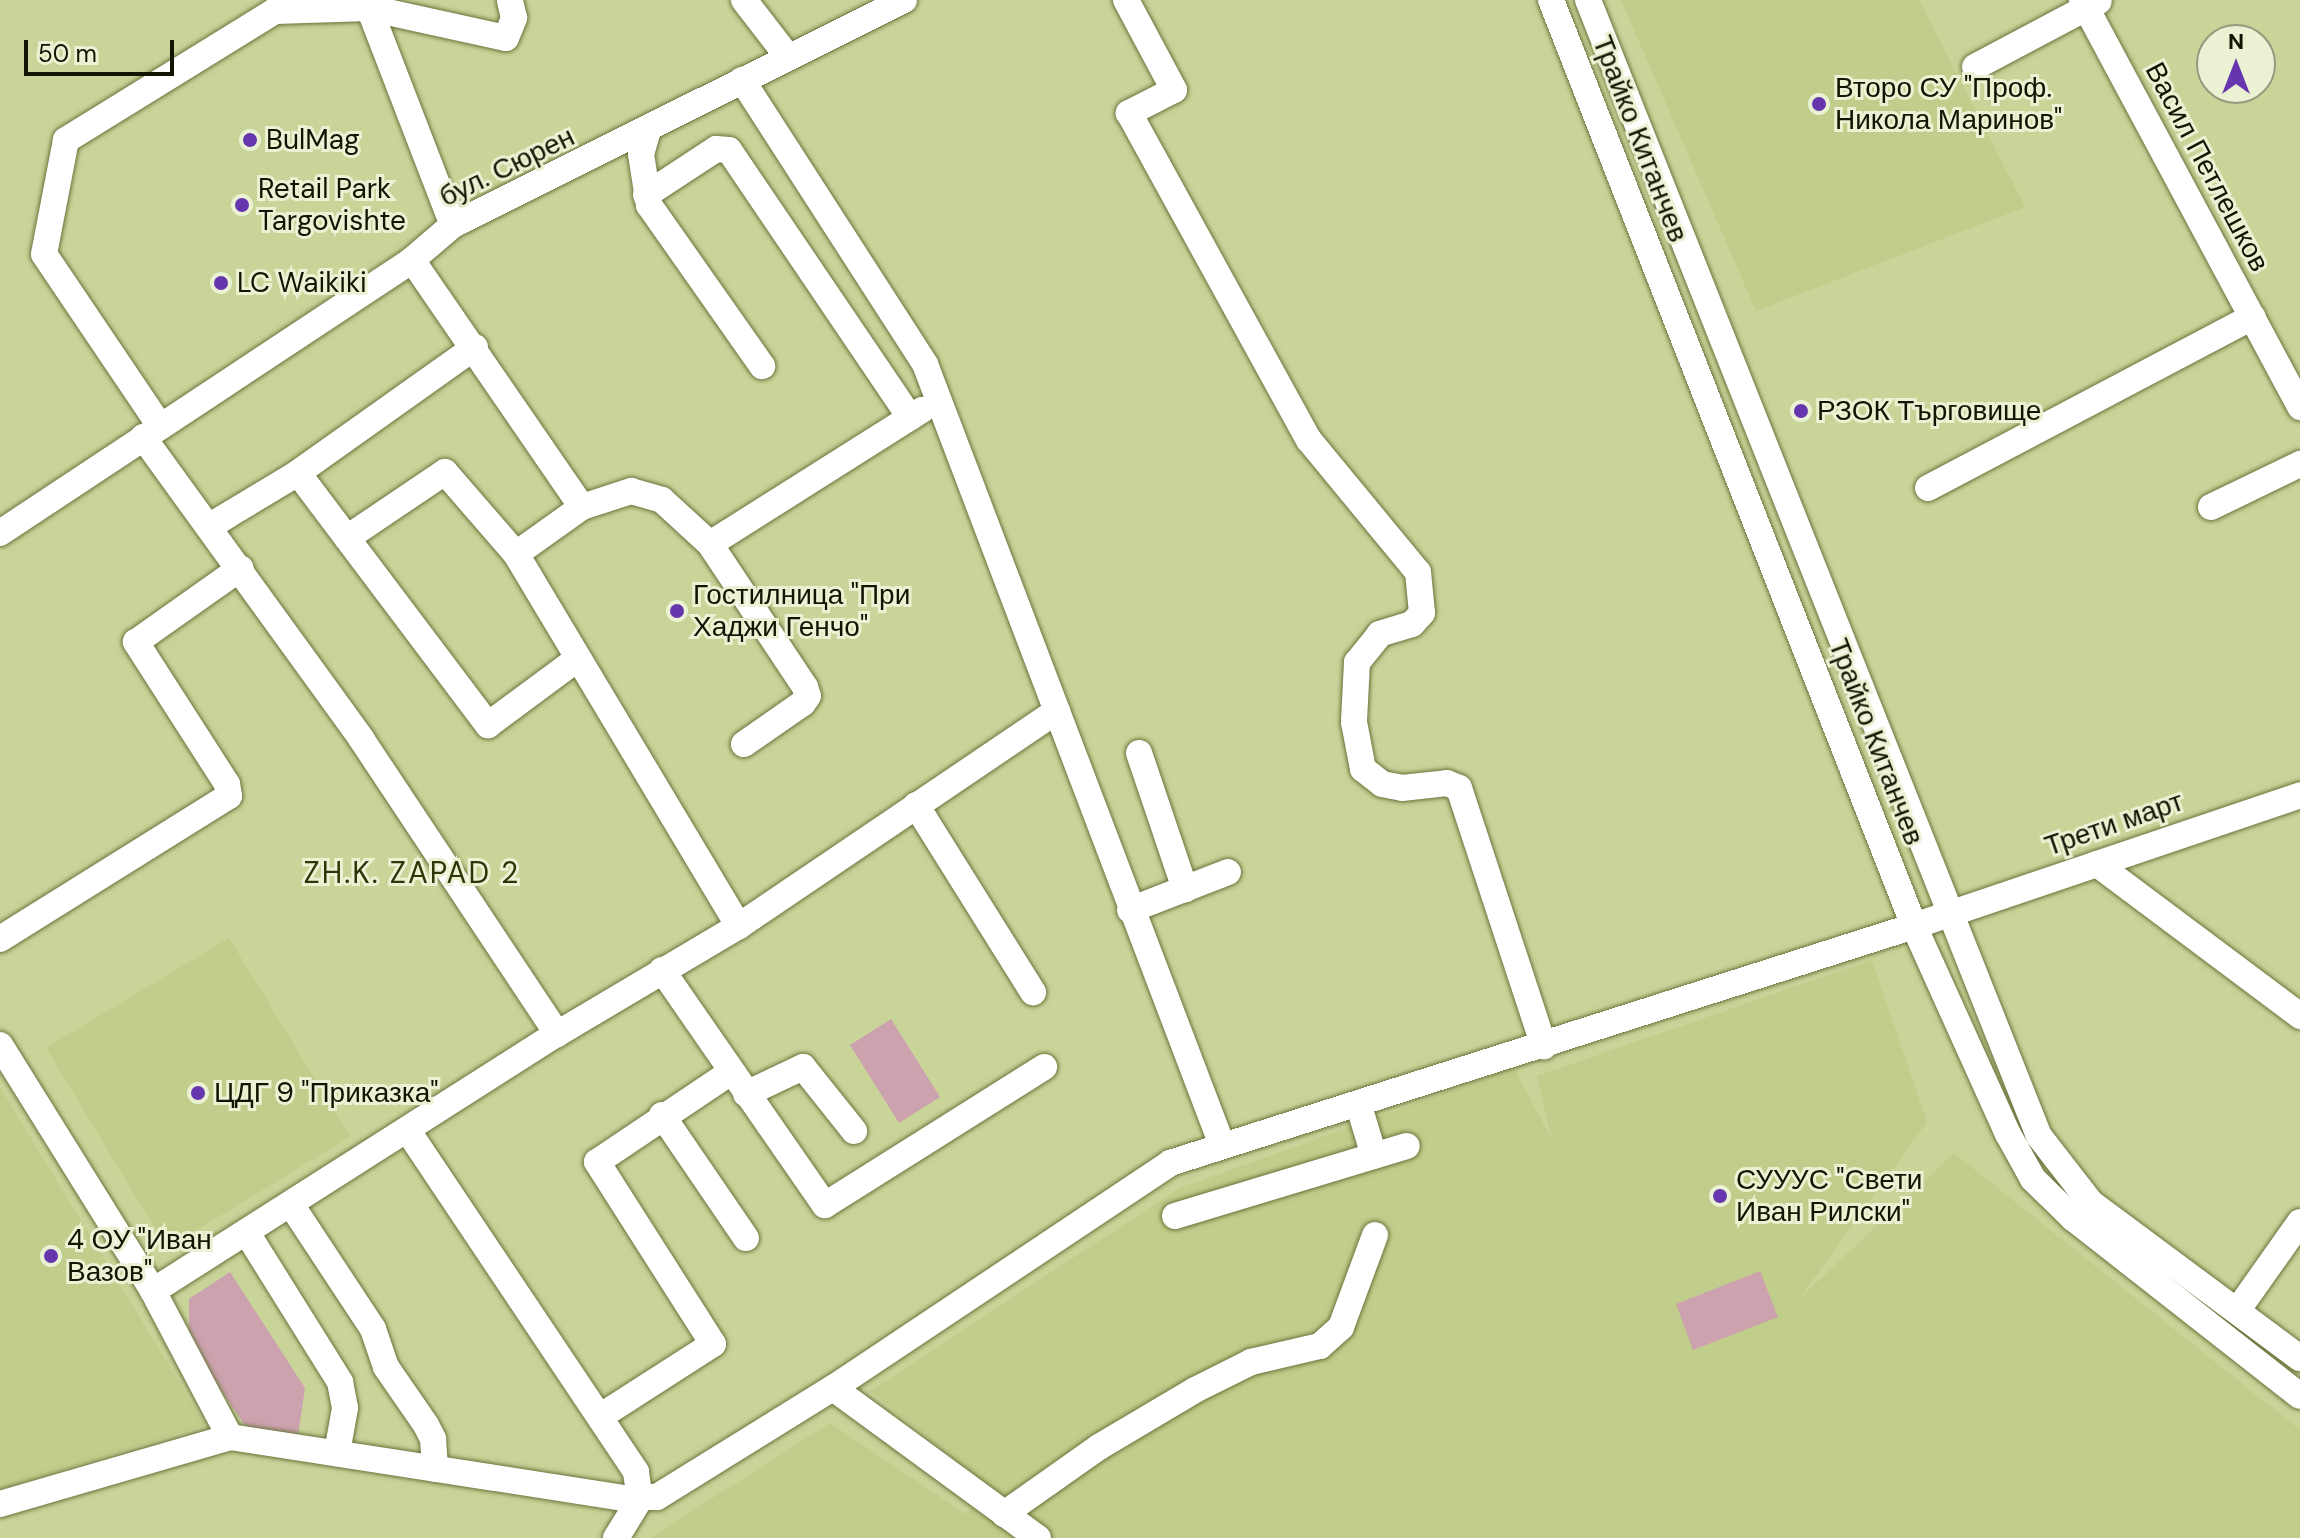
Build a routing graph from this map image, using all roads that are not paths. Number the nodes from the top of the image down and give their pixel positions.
1 (510, 0) edge
2 (744, 0) edge
3 (904, 0) edge
4 (1126, 0) edge
5 (1551, 0) edge
6 (1588, 0) edge
7 (2090, 3) edge
8 (367, 4) edge
9 (788, 57) junction
10 (1975, 67) dead end
11 (742, 80) junction
12 (648, 130) junction
13 (646, 195) junction
14 (453, 225) junction
15 (412, 260) junction
16 (2253, 317) junction
17 (475, 347) junction
18 (762, 366) dead end
19 (939, 400) junction
20 (2300, 407) edge
21 (910, 417) junction
22 (151, 432) junction
23 (2300, 464) edge
24 (298, 473) junction
25 (1928, 488) dead end
26 (582, 507) junction
27 (2211, 507) dead end
28 (210, 526) junction
29 (0, 533) edge
30 (347, 538) junction
31 (710, 544) junction
32 (516, 554) junction
33 (241, 568) junction
34 (576, 660) junction
35 (1057, 711) junction
36 (744, 744) dead end
37 (1139, 753) dead end
38 (2300, 795) edge
39 (916, 805) junction
40 (2097, 864) junction
41 (1228, 872) dead end
42 (1185, 889) junction
43 (1130, 910) junction
44 (1948, 914) junction
45 (739, 926) junction
46 (1914, 926) junction
47 (0, 939) edge
48 (662, 970) junction
49 (1033, 992) dead end
50 (2300, 1016) edge
51 (557, 1034) junction
52 (0, 1045) edge
53 (1544, 1046) junction
54 (1044, 1067) dead end
55 (738, 1083) junction
56 (1359, 1106) junction
57 (662, 1115) junction
58 (408, 1131) junction
59 (854, 1131) dead end
60 (1222, 1145) junction
61 (1407, 1146) dead end
62 (1374, 1156) junction
63 (292, 1206) junction
64 (1175, 1216) dead end
65 (2300, 1222) edge
66 (247, 1233) junction
67 (1375, 1235) dead end
68 (746, 1238) dead end
69 (153, 1291) junction
70 (2237, 1311) junction
71 (2300, 1358) edge
72 (833, 1388) junction
73 (2300, 1396) edge
74 (601, 1416) junction
75 (230, 1437) junction
76 (337, 1453) junction
77 (435, 1469) junction
78 (640, 1499) junction
79 (0, 1504) edge
80 (1004, 1514) junction
81 (616, 1538) edge
82 (1038, 1538) edge

1 - 8 street
2 - 9 street
3 - 9 street, бул. Сюрен
4 - 53 street
5 - 46 street, Трайко Китанчев
6 - 44 street, Трайко Китанчев
7 - 10 street
7 - 16 street, Васил Петлешков
8 - 14 street
8 - 22 street
9 - 11 street, бул. Сюрен
11 - 12 street, бул. Сюрен
11 - 19 street
12 - 13 street
12 - 14 street, бул. Сюрен
13 - 18 street
13 - 21 street
14 - 15 street, бул. Сюрен
15 - 17 street
15 - 22 street, бул. Сюрен
16 - 20 street, Васил Петлешков
16 - 25 street
17 - 24 street
17 - 26 street
19 - 21 street
19 - 35 street
21 - 31 street
22 - 28 street
22 - 29 street, бул. Сюрен
23 - 27 street
24 - 28 street
24 - 30 street
26 - 31 street
26 - 32 street
28 - 33 street
30 - 32 street
30 - 34 street
31 - 36 street
32 - 34 street
33 - 47 street
33 - 51 street
34 - 45 street
35 - 39 street
35 - 43 street
37 - 42 street
38 - 40 street, Трети март
39 - 45 street
39 - 49 street
40 - 44 street, Трети март
40 - 50 street
41 - 42 street
42 - 43 street
43 - 60 street
44 - 46 street, Трети март
44 - 70 street, Трайко Китанчев
45 - 48 street
46 - 53 street, Трети март
46 - 73 street, Трайко Китанчев
48 - 51 street
48 - 55 street
51 - 58 street
52 - 69 street
53 - 56 street, Трети март
54 - 55 street
55 - 57 street
55 - 59 street
56 - 60 street, Трети март
56 - 62 street
57 - 68 street
57 - 74 street
58 - 63 street
58 - 74 street
60 - 72 street, Трети март
61 - 62 street
62 - 64 street
63 - 66 street
63 - 77 street
65 - 70 street
66 - 69 street
66 - 76 street
67 - 80 street
69 - 75 street
70 - 71 street, Трайко Китанчев
72 - 78 street, Трети март
72 - 80 street
74 - 78 street
75 - 76 street
75 - 79 street
76 - 77 street
77 - 78 street
78 - 81 street
80 - 82 street

